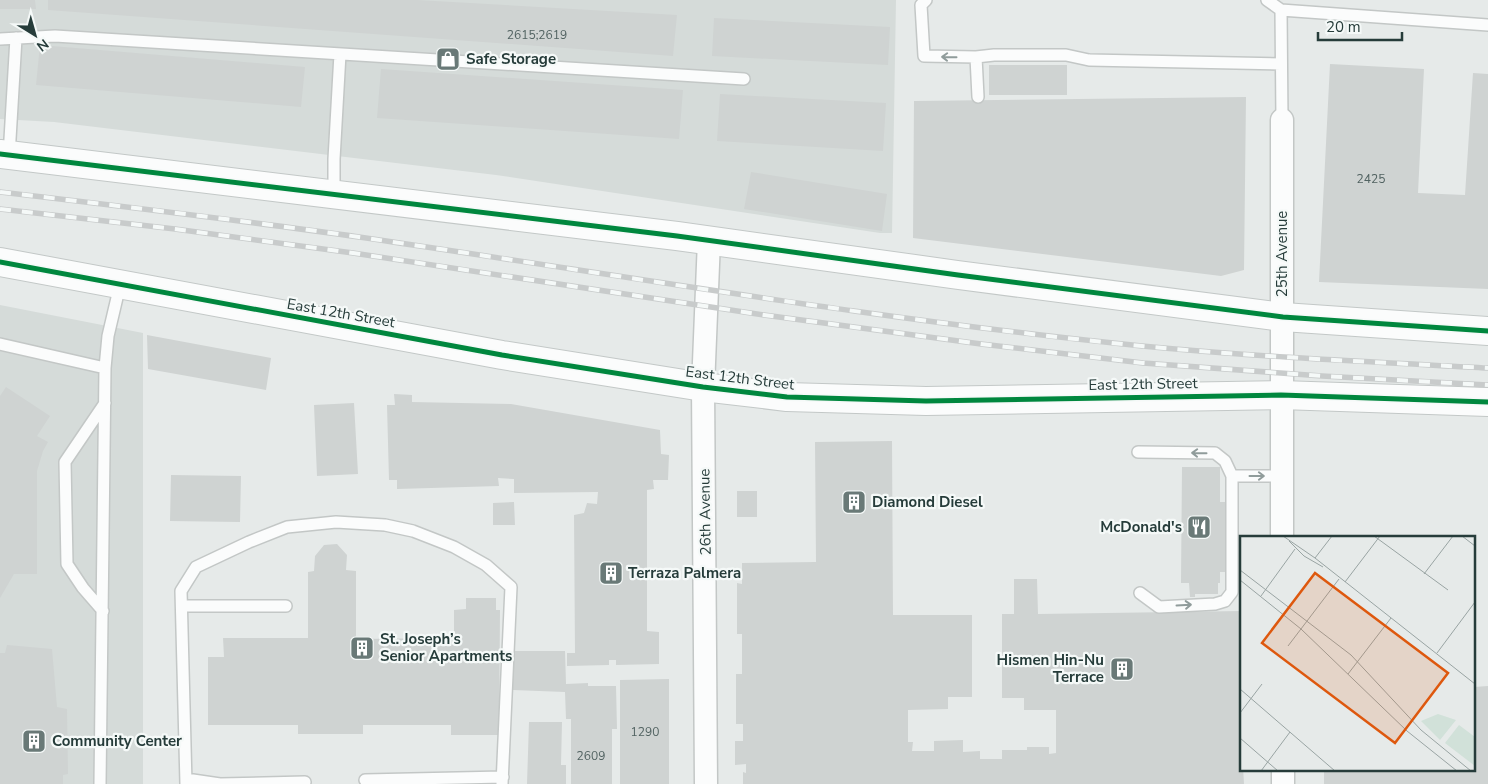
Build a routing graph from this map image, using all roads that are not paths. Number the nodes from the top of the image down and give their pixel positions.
1 (926, 0) edge
2 (1267, 0) edge
3 (1281, 10) junction
4 (1488, 25) edge
5 (16, 38) junction
6 (0, 39) edge
7 (340, 54) junction
8 (976, 57) junction
9 (1281, 64) junction
10 (744, 79) dead end
11 (978, 97) dead end
12 (1282, 120) joint
13 (5, 155) edge
14 (334, 195) junction
15 (709, 240) junction
16 (0, 262) edge
17 (120, 285) junction
18 (1283, 316) junction
19 (1488, 331) edge
20 (0, 344) edge
21 (105, 368) junction
22 (703, 387) junction
23 (1281, 395) junction
24 (1488, 402) edge
25 (105, 403) junction
26 (1138, 452) dead end
27 (1232, 476) junction
28 (1282, 476) junction
29 (1282, 536) edge
30 (1140, 592) dead end
31 (182, 606) junction
32 (286, 606) dead end
33 (103, 611) junction
34 (365, 780) dead end
35 (502, 780) edge
36 (186, 781) edge
37 (305, 782) dead end
38 (100, 784) edge
39 (706, 784) edge

8 -> 1 lane
2 - 3 lane
3 - 4 lane
3 - 9 lane
5 - 6 lane
5 - 7 lane
5 - 13 lane
7 - 10 lane
7 - 14 lane
8 - 9 lane
8 - 11 lane
9 - 12 lane
12 - 18 street, 25th Avenue
13 - 14 main road
14 - 15 main road
15 - 18 main road
15 - 22 street, 26th Avenue
16 - 17 main road, East 12th Street
17 - 21 lane
17 - 22 main road, East 12th Street
18 - 19 main road
18 - 23 street, 25th Avenue
20 - 21 lane
21 - 25 lane
22 - 23 main road, East 12th Street
22 - 39 street, 26th Avenue
23 - 24 main road, East 12th Street
23 - 28 street, 25th Avenue
25 - 33 lane
25 - 33 lane
27 -> 26 lane
27 -> 28 lane
30 -> 27 lane
28 - 29 street, 25th Avenue
31 - 32 lane
31 - 35 lane
31 - 36 lane
33 - 38 lane
34 - 35 lane
36 - 37 lane

